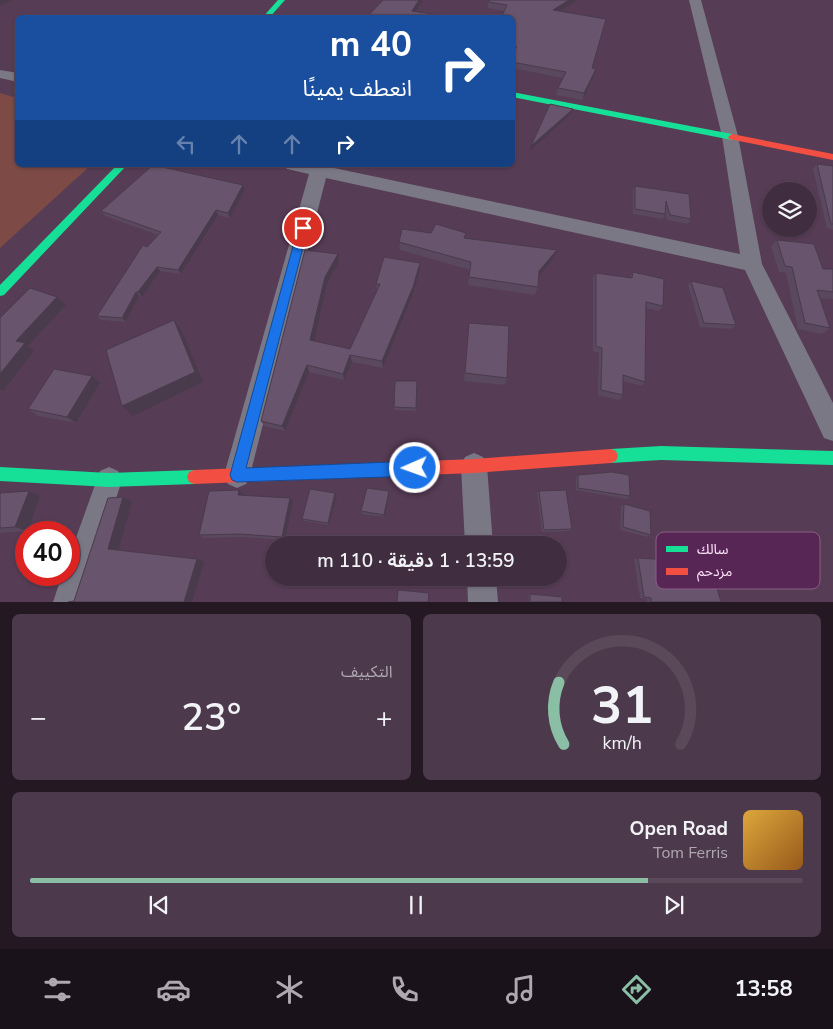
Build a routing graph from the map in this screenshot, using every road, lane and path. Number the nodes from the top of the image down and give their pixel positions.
1 (282, 0) edge
2 (695, 0) edge
3 (268, 15) edge
4 (0, 74) edge
5 (15, 77) edge
6 (515, 95) edge
7 (730, 136) junction
8 (833, 157) edge
9 (120, 167) edge
10 (303, 167) edge
11 (319, 170) junction
12 (752, 264) junction
13 (0, 292) edge
14 (833, 429) edge
15 (833, 458) edge
16 (474, 466) junction
17 (0, 474) edge
18 (237, 475) junction
19 (109, 480) junction
20 (478, 536) edge
21 (482, 586) edge
22 (68, 602) edge
23 (483, 602) edge

1 - 3 street
2 - 7 street
4 - 5 street
6 - 7 street
7 - 8 street
7 - 12 street
9 - 13 street
10 - 11 street
11 - 12 street
11 - 18 street
12 - 14 street
15 - 16 street
16 - 18 street
16 - 20 street
17 - 19 street
18 - 19 street
19 - 22 street
21 - 23 street

